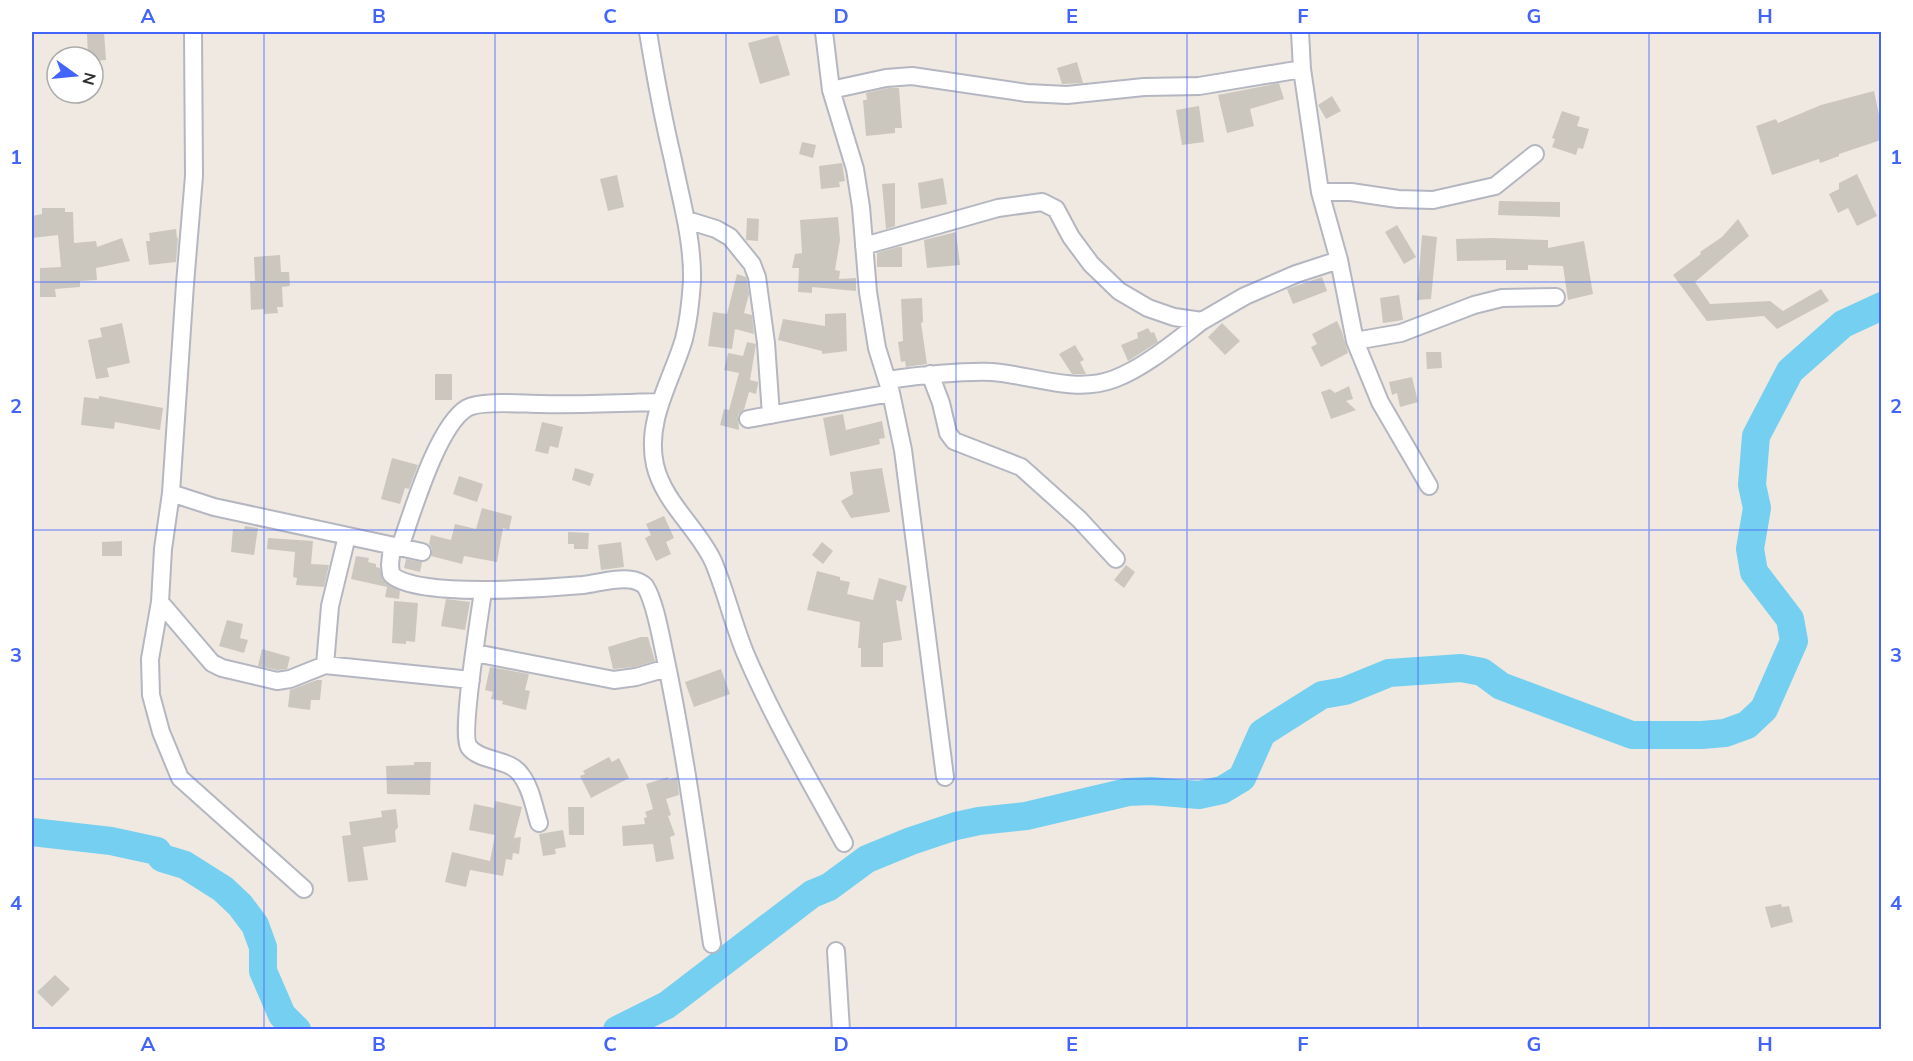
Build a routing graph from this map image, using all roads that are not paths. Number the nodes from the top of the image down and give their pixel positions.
1 (193, 32) edge
2 (648, 32) edge
3 (824, 32) edge
4 (1300, 32) edge
5 (1302, 69) junction
6 (831, 90) junction
7 (1536, 154) dead end
8 (1320, 192) junction
9 (687, 220) junction
10 (864, 246) junction
11 (1339, 260) junction
12 (1556, 297) dead end
13 (1202, 321) junction
14 (1355, 341) junction
15 (930, 374) junction
16 (889, 387) junction
17 (660, 402) junction
18 (771, 415) junction
19 (748, 418) dead end
20 (1429, 486) dead end
21 (171, 493) junction
22 (347, 536) junction
23 (396, 547) junction
24 (422, 552) dead end
25 (1116, 559) dead end
26 (483, 591) junction
27 (160, 602) junction
28 (475, 653) junction
29 (325, 665) junction
30 (667, 668) junction
31 (471, 680) junction
32 (945, 777) dead end
33 (540, 823) dead end
34 (844, 843) dead end
35 (304, 889) dead end
36 (712, 944) dead end
37 (836, 951) dead end
38 (841, 1029) edge

1 - 21 street
2 - 9 street
3 - 6 street
4 - 5 street
5 - 6 street
5 - 8 street
6 - 10 street
7 - 8 street
8 - 11 street
9 - 17 street
9 - 18 street
10 - 13 street
10 - 16 street
11 - 13 street
11 - 14 street
12 - 14 street
13 - 15 street
14 - 20 street
15 - 16 street
15 - 25 street
16 - 18 street
16 - 32 street
17 - 23 street
17 - 34 street
18 - 19 street
21 - 22 street
21 - 27 street
22 - 23 street
22 - 29 street
23 - 24 street
23 - 26 street
26 - 28 street
26 - 30 street
27 - 29 street
27 - 35 street
28 - 30 street
28 - 31 street
29 - 31 street
30 - 36 street
31 - 33 street
37 - 38 street

